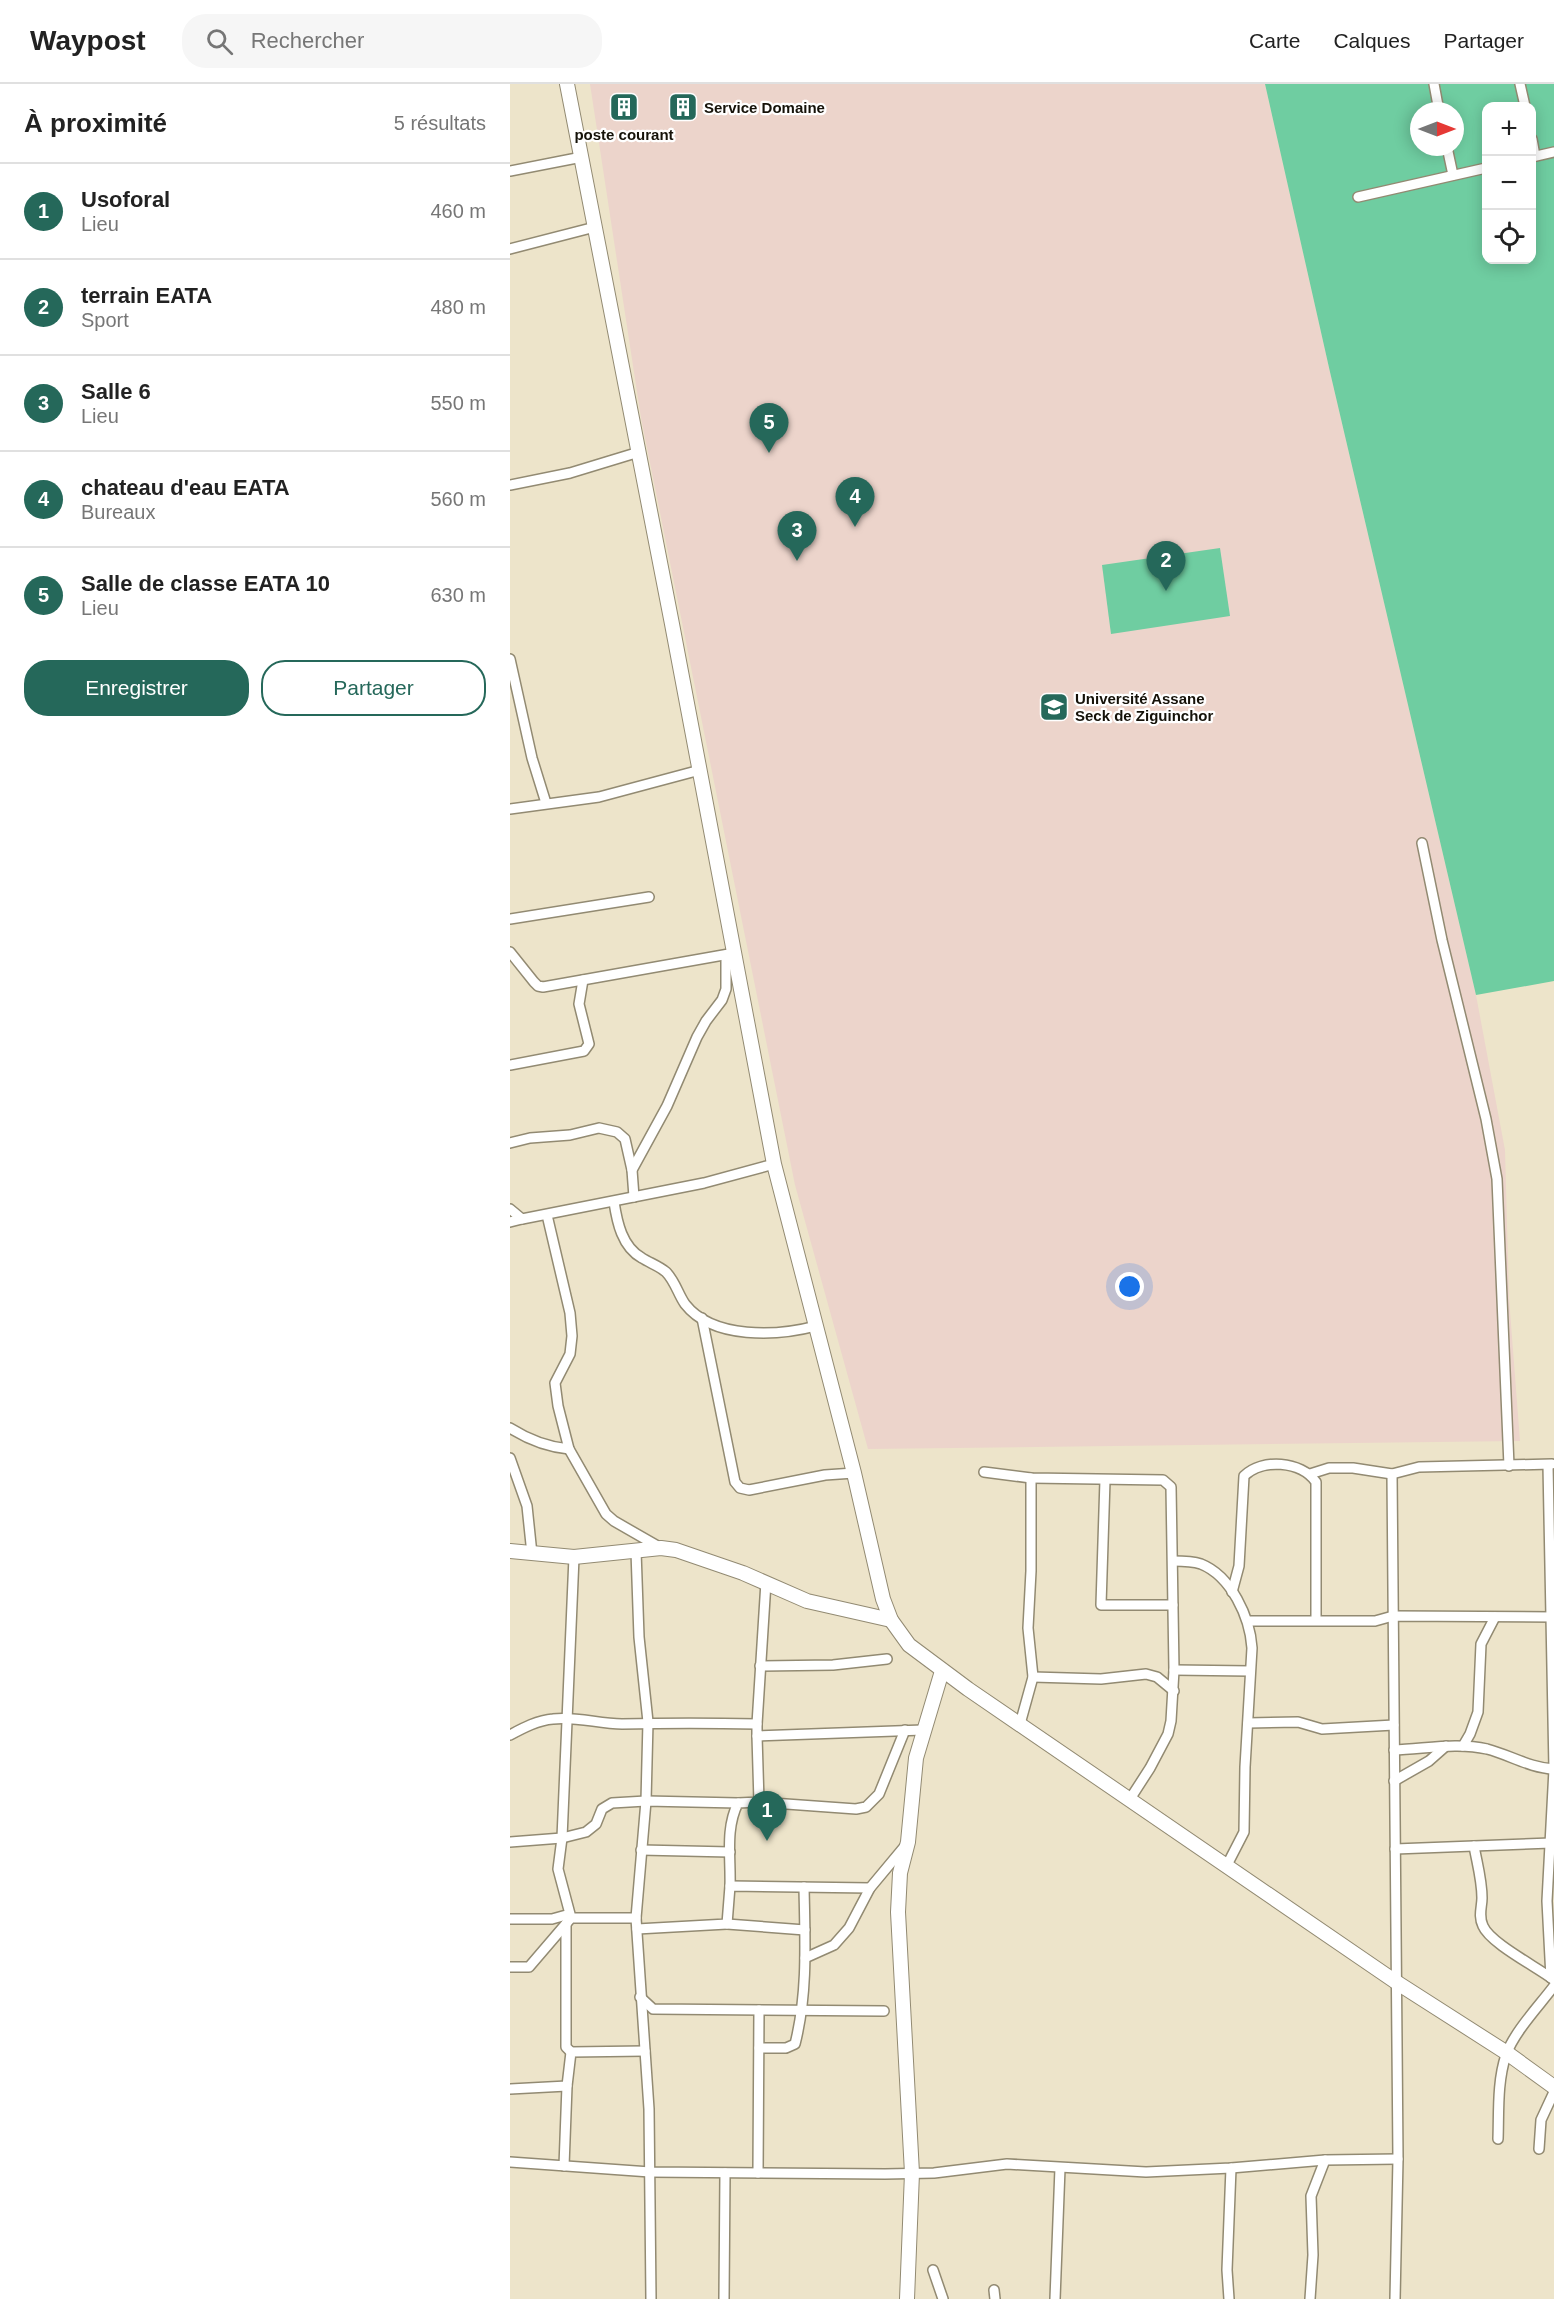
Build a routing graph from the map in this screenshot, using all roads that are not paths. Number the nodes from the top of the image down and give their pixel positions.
1 (567, 84) edge
2 (1434, 84) edge
3 (1520, 84) edge
4 (1437, 102) edge
5 (1524, 102) edge
6 (1554, 152) edge
7 (1449, 156) edge
8 (1536, 156) edge
9 (582, 157) junction
10 (1482, 169) edge
11 (510, 171) edge
12 (1453, 176) junction
13 (1358, 197) dead end
14 (595, 227) junction
15 (510, 249) edge
16 (639, 452) junction
17 (510, 485) edge
18 (510, 659) edge
19 (700, 770) junction
20 (546, 803) junction
21 (510, 809) edge
22 (1422, 843) dead end
23 (648, 897) dead end
24 (510, 919) edge
25 (510, 952) edge
26 (730, 954) junction
27 (583, 980) junction
28 (510, 1057) edge
29 (522, 1063) junction
30 (510, 1065) edge
31 (510, 1143) edge
32 (774, 1164) junction
33 (632, 1170) junction
34 (634, 1197) junction
35 (614, 1202) junction
36 (510, 1209) edge
37 (547, 1215) junction
38 (522, 1219) junction
39 (510, 1222) edge
40 (702, 1318) junction
41 (816, 1326) junction
42 (510, 1428) edge
43 (569, 1449) junction
44 (510, 1458) edge
45 (1551, 1465) edge
46 (1509, 1466) junction
47 (984, 1472) dead end
48 (854, 1473) junction
49 (1310, 1474) junction
50 (1392, 1474) junction
51 (1030, 1478) junction
52 (1105, 1480) junction
53 (661, 1548) junction
54 (510, 1551) edge
55 (636, 1551) junction
56 (532, 1554) junction
57 (574, 1557) junction
58 (1173, 1561) junction
59 (766, 1582) junction
60 (1232, 1592) junction
61 (1173, 1605) junction
62 (1393, 1617) junction
63 (1495, 1617) junction
64 (1552, 1617) edge
65 (891, 1620) junction
66 (1316, 1620) junction
67 (1248, 1621) junction
68 (887, 1659) dead end
69 (760, 1666) junction
70 (1174, 1670) junction
71 (942, 1671) junction
72 (1250, 1671) junction
73 (1033, 1677) junction
74 (1174, 1691) junction
75 (566, 1718) junction
76 (648, 1722) junction
77 (1248, 1723) junction
78 (756, 1724) junction
79 (1020, 1724) junction
80 (1394, 1725) junction
81 (905, 1730) junction
82 (923, 1730) junction
83 (510, 1735) edge
84 (758, 1736) junction
85 (1446, 1746) junction
86 (1463, 1746) junction
87 (1394, 1749) junction
88 (1554, 1769) edge
89 (1394, 1781) junction
90 (1130, 1799) junction
91 (646, 1800) junction
92 (759, 1802) junction
93 (738, 1803) junction
94 (562, 1838) junction
95 (510, 1842) edge
96 (908, 1842) junction
97 (1551, 1843) junction
98 (1474, 1846) junction
99 (1395, 1849) junction
100 (641, 1850) junction
101 (730, 1852) junction
102 (1227, 1865) junction
103 (730, 1886) junction
104 (804, 1887) junction
105 (870, 1888) junction
106 (636, 1918) junction
107 (510, 1919) edge
108 (1552, 1919) edge
109 (566, 1924) junction
110 (727, 1924) junction
111 (637, 1929) junction
112 (805, 1930) junction
113 (805, 1958) junction
114 (510, 1967) edge
115 (1553, 1981) edge
116 (1396, 1982) junction
117 (640, 1997) junction
118 (759, 2010) junction
119 (801, 2010) junction
120 (884, 2011) dead end
121 (759, 2048) junction
122 (645, 2051) junction
123 (571, 2052) junction
124 (1507, 2053) junction
125 (567, 2086) junction
126 (1554, 2087) edge
127 (510, 2089) edge
128 (1554, 2092) edge
129 (1498, 2139) dead end
130 (1539, 2149) dead end
131 (1398, 2159) junction
132 (1325, 2160) junction
133 (510, 2162) edge
134 (564, 2166) junction
135 (1060, 2168) junction
136 (1231, 2168) junction
137 (650, 2172) junction
138 (725, 2173) junction
139 (758, 2173) junction
140 (912, 2173) junction
141 (933, 2270) dead end
142 (1313, 2296) edge
143 (651, 2299) edge
144 (724, 2299) edge
145 (907, 2299) edge
146 (943, 2299) edge
147 (1055, 2299) edge
148 (1230, 2299) edge
149 (1395, 2299) edge

1 - 9 street
2 - 4 street
3 - 5 street
6 - 8 street
7 - 12 street
9 - 11 street
9 - 14 street
10 - 12 street
12 - 13 street
14 - 15 street
14 - 16 street
16 - 17 street
16 - 19 street
18 - 20 street
19 - 20 street
19 - 26 street
20 - 21 street
22 - 46 street
23 - 24 street
25 - 27 street
26 - 27 street
26 - 32 street
26 - 33 street
27 - 29 street
28 - 29 street
29 - 30 street
31 - 33 street
32 - 34 street
32 - 41 street
33 - 34 street
34 - 35 street
35 - 37 street
35 - 40 street
36 - 38 street
37 - 38 street
37 - 43 street
38 - 39 street
40 - 41 street
40 - 48 street
41 - 48 street
42 - 43 street
43 - 53 street
44 - 56 street
45 - 46 street
45 - 64 street
46 - 50 street
47 - 51 street
48 - 65 street
49 - 50 street
49 - 60 street
49 - 66 street
50 - 62 street
51 - 52 street
51 - 73 street
52 - 58 street
52 - 61 street
53 - 55 street
53 - 59 street
54 - 56 street
55 - 57 street
55 - 76 street
56 - 57 street
57 - 75 street
58 - 60 street
58 - 61 street
59 - 65 street
59 - 69 street
60 - 67 street
61 - 70 street
62 - 63 street
62 - 66 street
62 - 80 street
63 - 64 street
63 - 86 street
64 - 88 street
65 - 71 street
66 - 67 street
67 - 72 street
68 - 69 street
69 - 78 street
70 - 72 street
70 - 74 street
71 - 79 street
71 - 82 street
72 - 77 street
73 - 74 street
73 - 79 street
74 - 90 street
75 - 76 street
75 - 83 street
75 - 94 street
76 - 78 street
76 - 91 street
77 - 80 street
77 - 102 street
78 - 84 street
79 - 90 street
80 - 87 street
81 - 82 street
81 - 84 street
81 - 92 street
82 - 96 street
84 - 92 street
85 - 86 street
85 - 87 street
85 - 89 street
86 - 88 street
87 - 89 street
88 - 97 street
89 - 99 street
90 - 102 street
91 - 93 street
91 - 94 street
91 - 100 street
92 - 93 street
93 - 101 street
94 - 95 street
94 - 107 street
96 - 105 street
96 - 140 street
97 - 98 street
97 - 108 street
98 - 99 street
98 - 115 street
99 - 116 street
100 - 101 street
100 - 106 street
101 - 103 street
102 - 116 street
103 - 104 street
103 - 110 street
104 - 105 street
104 - 112 street
105 - 113 street
106 - 109 street
106 - 111 street
108 - 115 street
109 - 114 street
109 - 123 street
110 - 111 street
110 - 112 street
111 - 117 street
112 - 113 street
113 - 119 street
115 - 124 street
116 - 124 street
116 - 131 street
117 - 118 street
117 - 122 street
118 - 119 street
118 - 121 street
119 - 120 street
119 - 121 street
121 - 139 street
122 - 123 street
122 - 137 street
123 - 125 street
124 - 126 street
124 - 129 street
125 - 127 street
125 - 134 street
128 - 130 street
131 - 132 street
131 - 149 street
132 - 136 street
132 - 142 street
133 - 134 street
134 - 137 street
135 - 136 street
135 - 140 street
135 - 147 street
136 - 148 street
137 - 138 street
137 - 143 street
138 - 139 street
138 - 144 street
139 - 140 street
140 - 145 street
141 - 146 street

